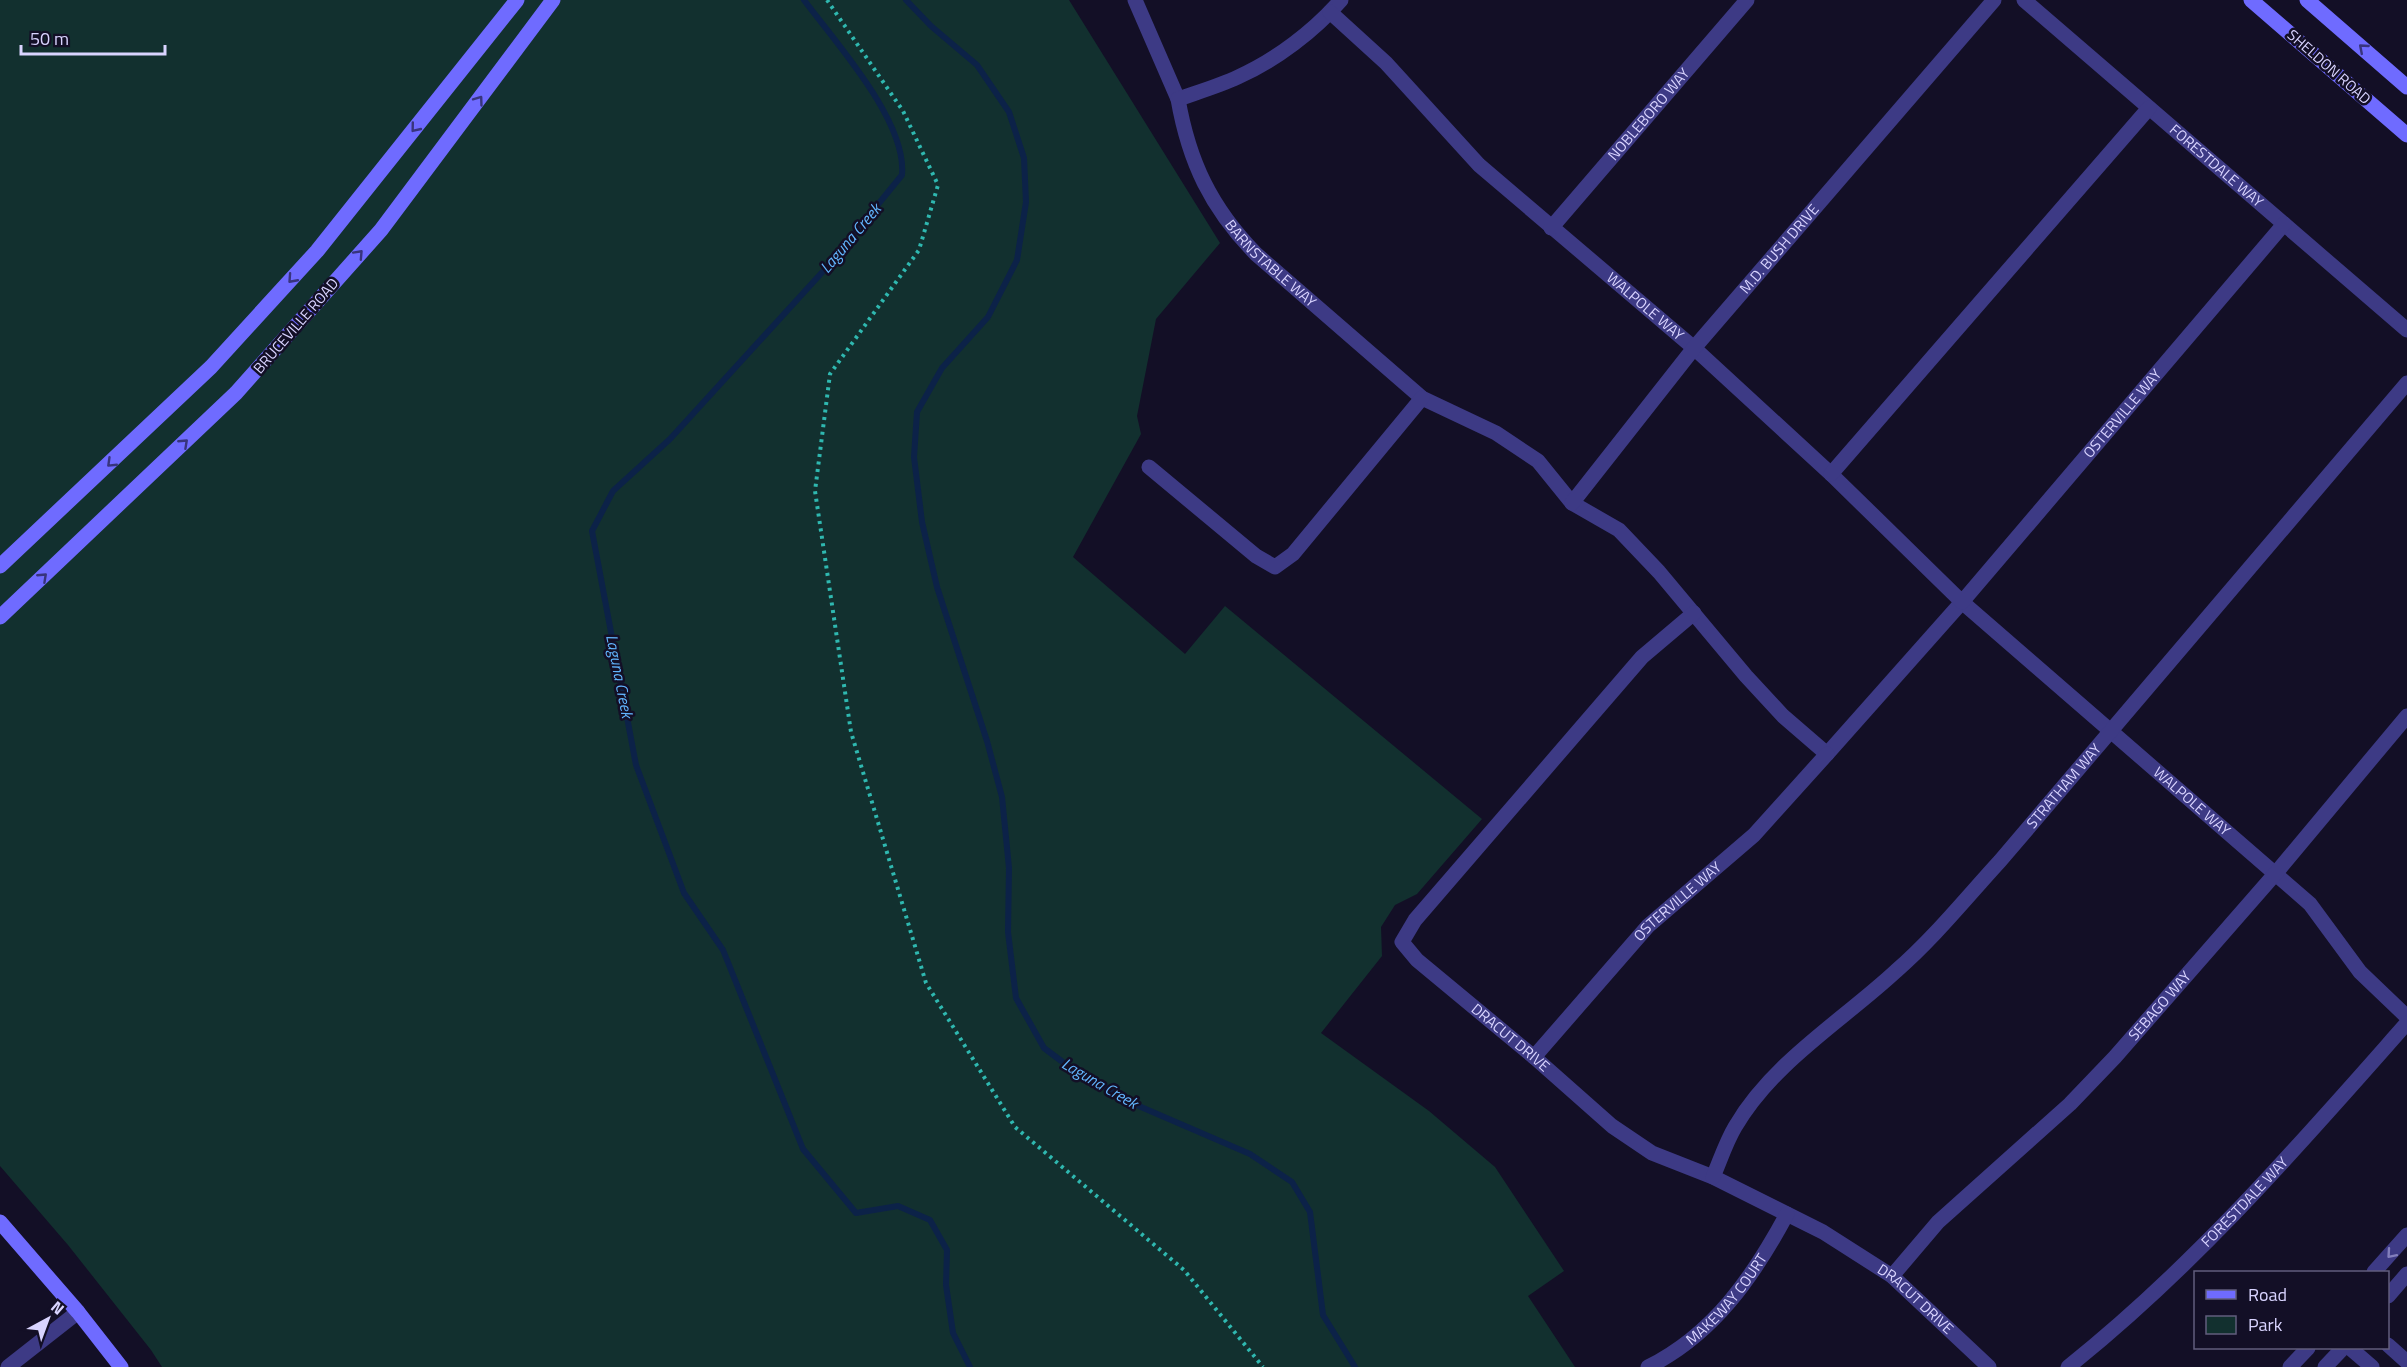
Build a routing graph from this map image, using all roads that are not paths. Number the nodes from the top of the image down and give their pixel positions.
1 (517, 0) edge
2 (552, 0) edge
3 (1135, 0) edge
4 (1341, 0) edge
5 (1747, 0) edge
6 (1994, 0) edge
7 (2024, 0) edge
8 (2251, 0) edge
9 (2307, 0) edge
10 (1330, 12) junction
11 (2407, 87) edge
12 (1178, 99) junction
13 (2149, 108) junction
14 (2407, 135) edge
15 (2284, 224) junction
16 (1551, 228) junction
17 (2407, 330) edge
18 (1694, 348) junction
19 (2407, 383) edge
20 (1422, 398) junction
21 (1149, 467) dead end
22 (1831, 474) junction
23 (1572, 503) junction
24 (0, 566) edge
25 (1962, 602) junction
26 (1694, 614) junction
27 (0, 617) edge
28 (2407, 716) edge
29 (2109, 730) junction
30 (1827, 754) junction
31 (2275, 874) junction
32 (2407, 1017) edge
33 (2407, 1023) edge
34 (1534, 1057) junction
35 (1713, 1177) junction
36 (1787, 1214) junction
37 (0, 1222) edge
38 (2407, 1235) edge
39 (2375, 1271) edge
40 (2407, 1275) edge
41 (1892, 1276) junction
42 (2389, 1295) edge
43 (78, 1312) junction
44 (2389, 1345) edge
45 (2306, 1349) edge
46 (2341, 1349) edge
47 (2352, 1349) edge
48 (2407, 1362) edge
49 (8, 1367) edge
50 (121, 1367) edge
51 (1648, 1367) edge
52 (1989, 1367) edge
53 (2068, 1367) edge
54 (2290, 1367) edge
55 (2325, 1367) edge
56 (2372, 1367) edge

1 -> 24 main road
27 -> 2 main road, BRUCEVILLE ROAD
3 - 12 street, BARNSTABLE WAY
4 - 10 street
5 - 16 street, NOBLEBORO WAY
6 - 18 street, M.D. BUSH DRIVE
7 - 13 street, FORESTDALE WAY
8 - 14 main road, SHELDON ROAD
11 -> 9 main road
10 - 12 street
10 - 16 street, WALPOLE WAY
12 - 20 street, BARNSTABLE WAY
13 - 15 street, FORESTDALE WAY
13 - 22 street
15 - 17 street, FORESTDALE WAY
15 - 25 street, OSTERVILLE WAY
16 - 18 street, WALPOLE WAY
18 - 22 street, WALPOLE WAY
18 - 23 street, M.D. BUSH DRIVE
19 - 29 street, STRATHAM WAY
20 - 21 street
20 - 23 street, BARNSTABLE WAY
22 - 25 street, WALPOLE WAY
23 - 26 street
25 - 29 street, WALPOLE WAY
25 - 30 street
26 - 30 street
26 - 34 street, DRACUT DRIVE
28 - 31 street, SEBAGO WAY
29 - 31 street, WALPOLE WAY
29 - 35 street, STRATHAM WAY
30 - 34 street, OSTERVILLE WAY
31 - 32 street, WALPOLE WAY
31 - 41 street, SEBAGO WAY
33 - 53 street, FORESTDALE WAY
34 - 35 street, DRACUT DRIVE
35 - 36 street, DRACUT DRIVE
36 - 41 street, DRACUT DRIVE
36 - 51 street, MAKEWAY COURT
37 - 43 main road
38 -> 39 street
40 - 42 street
41 - 52 street, DRACUT DRIVE
43 - 49 street
43 - 50 main road
44 - 48 street
45 - 54 street
46 - 55 street
47 - 56 street

